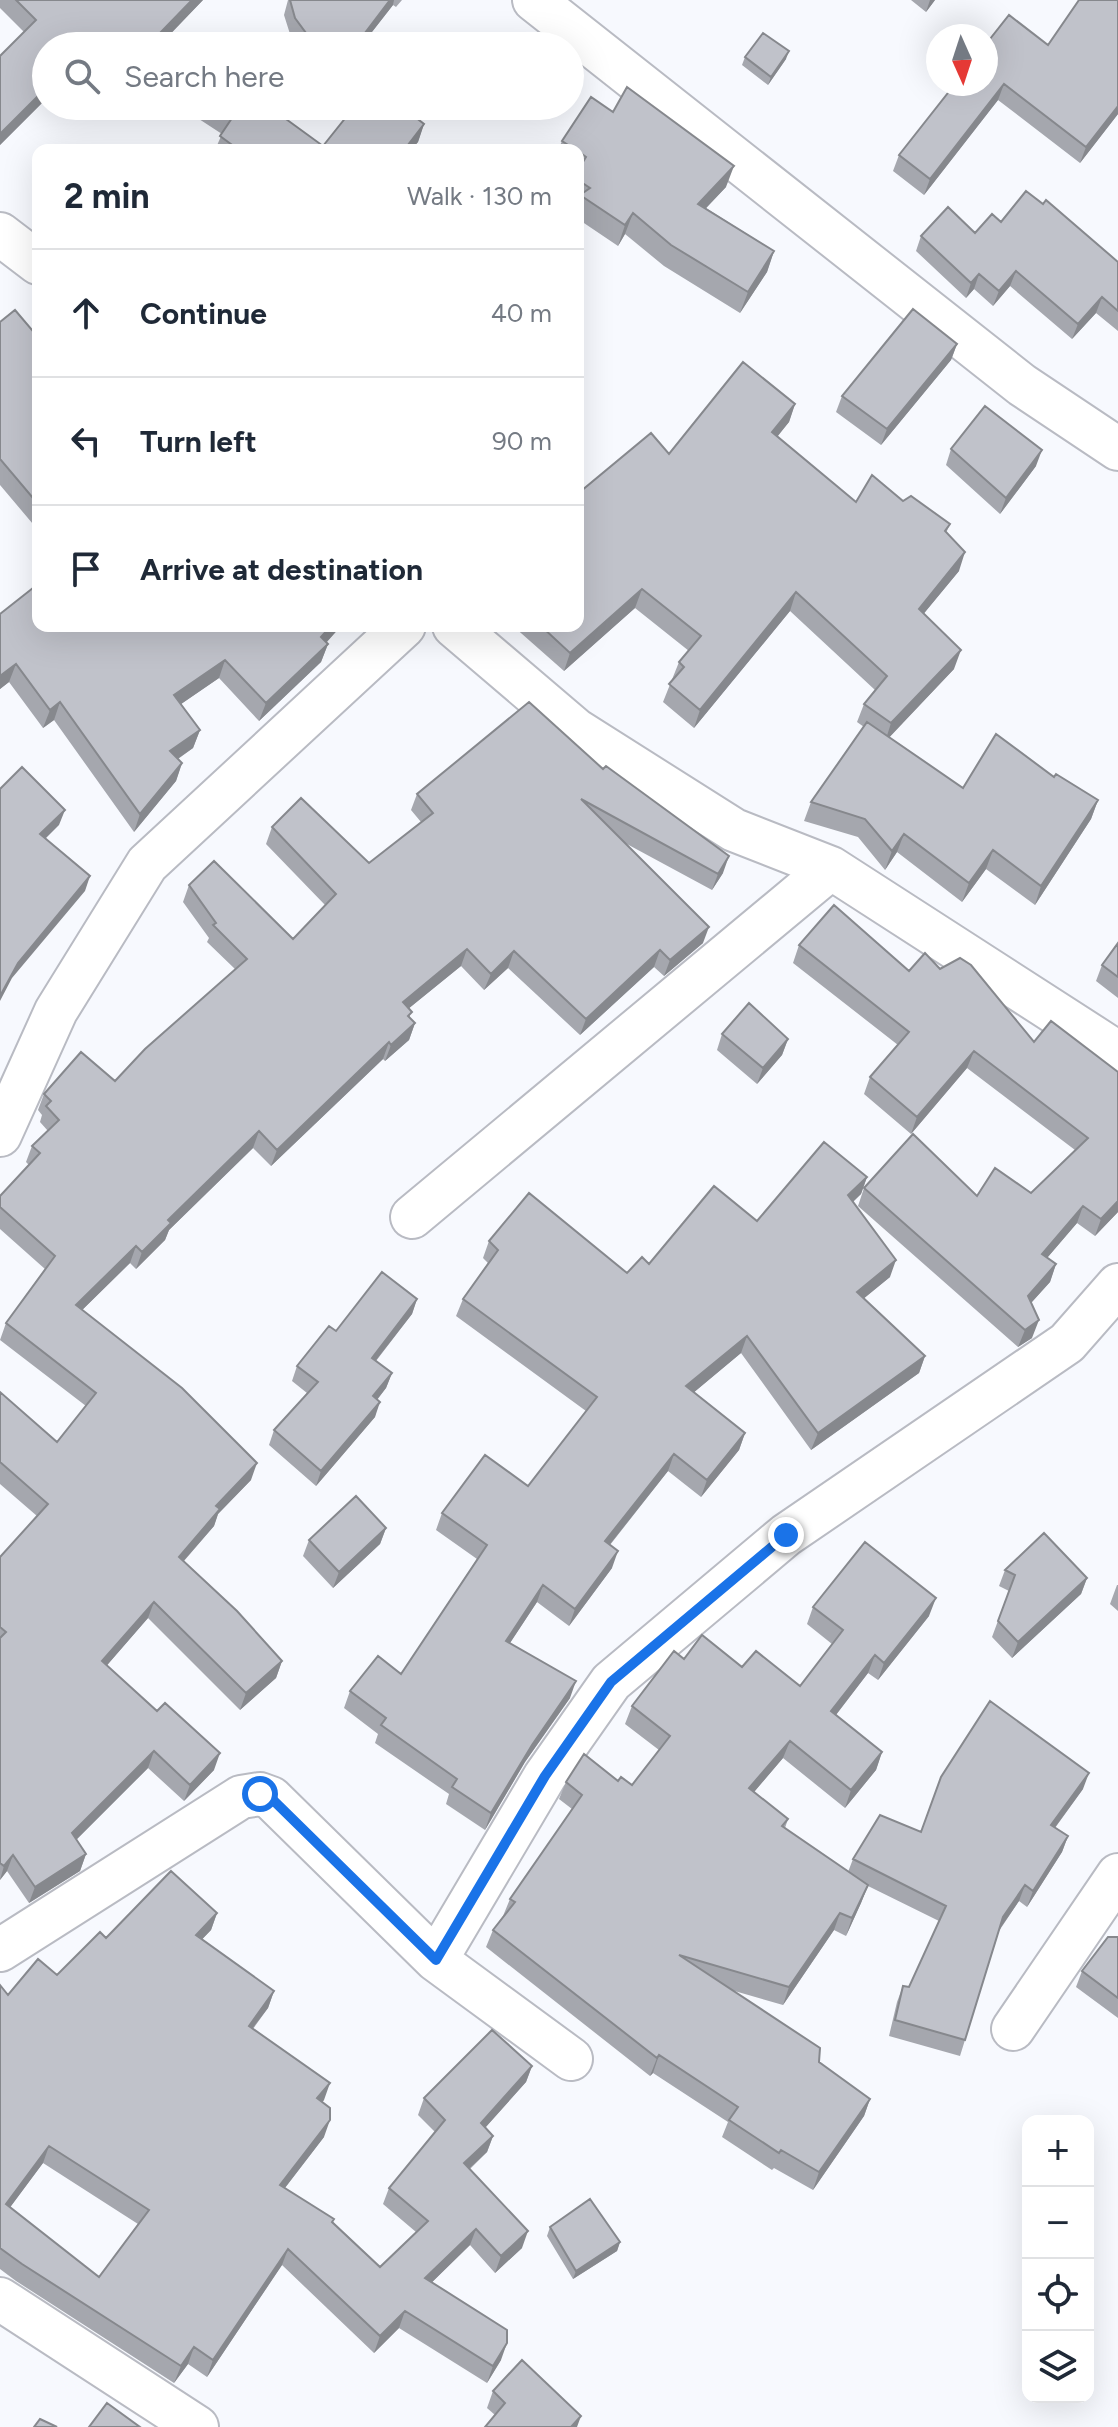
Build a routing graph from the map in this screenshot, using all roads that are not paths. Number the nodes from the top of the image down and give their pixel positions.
1 (534, 0) edge
2 (575, 32) edge
3 (584, 39) edge
4 (0, 234) edge
5 (32, 258) edge
6 (1118, 449) edge
7 (398, 632) edge
8 (461, 632) edge
9 (831, 868) junction
10 (1118, 1053) edge
11 (0, 1135) edge
12 (412, 1217) dead end
13 (1118, 1285) edge
14 (1118, 1875) edge
15 (0, 1950) edge
16 (436, 1960) junction
17 (1013, 2029) dead end
18 (571, 2059) dead end
19 (0, 2299) edge
20 (197, 2427) edge

1 - 2 street
3 - 6 street
4 - 5 street
7 - 11 street
8 - 9 street
9 - 10 street
9 - 12 street
13 - 16 street
14 - 17 street
15 - 16 street
16 - 18 street
19 - 20 street

